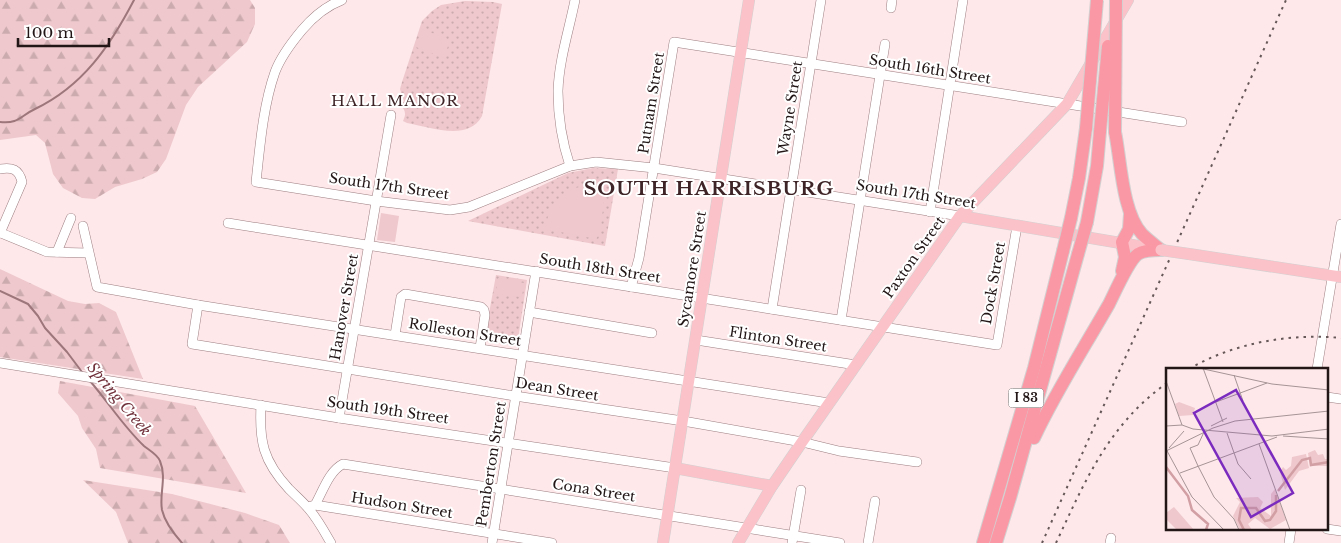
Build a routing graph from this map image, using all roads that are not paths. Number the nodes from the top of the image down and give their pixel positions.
1 (342, 0) edge
2 (575, 0) edge
3 (749, 0) edge
4 (821, 0) edge
5 (963, 0) edge
6 (1089, 0) edge
7 (1097, 0) edge
8 (1111, 0) edge
9 (1116, 0) edge
10 (1128, 0) edge
11 (674, 42) joint
12 (885, 44) dead end
13 (741, 52) junction
14 (811, 64) junction
15 (880, 75) junction
16 (950, 86) junction
17 (1067, 104) junction
18 (1089, 106) junction
19 (391, 115) dead end
20 (1182, 122) dead end
21 (570, 166) junction
22 (654, 168) junction
23 (0, 169) edge
24 (721, 179) junction
25 (791, 190) junction
26 (376, 201) junction
27 (860, 201) junction
28 (1130, 209) junction
29 (930, 212) junction
30 (960, 216) junction
31 (71, 218) dead end
32 (228, 223) dead end
33 (1341, 224) edge
34 (83, 226) dead end
35 (1017, 226) junction
36 (0, 233) edge
37 (1122, 242) junction
38 (369, 245) junction
39 (1161, 250) junction
40 (56, 252) junction
41 (88, 253) junction
42 (536, 272) junction
43 (1336, 276) edge
44 (632, 287) junction
45 (702, 298) junction
46 (198, 305) junction
47 (1108, 305) junction
48 (772, 309) junction
49 (529, 312) junction
50 (841, 320) junction
51 (883, 327) junction
52 (354, 329) junction
53 (652, 333) dead end
54 (395, 335) junction
55 (696, 340) junction
56 (997, 345) joint
57 (480, 348) junction
58 (522, 355) junction
59 (0, 363) edge
60 (856, 365) junction
61 (1317, 368) edge
62 (348, 370) junction
63 (689, 381) junction
64 (516, 396) junction
65 (1328, 397) edge
66 (1341, 399) edge
67 (829, 403) junction
68 (261, 405) junction
69 (339, 418) junction
70 (683, 421) junction
71 (508, 442) junction
72 (802, 442) junction
73 (917, 462) dead end
74 (675, 468) junction
75 (772, 486) junction
76 (501, 489) junction
77 (801, 490) dead end
78 (1010, 498) junction
79 (874, 501) dead end
80 (311, 506) junction
81 (668, 516) junction
82 (747, 528) junction
83 (1328, 529) edge
84 (1291, 530) edge
85 (1341, 531) edge
86 (493, 538) edge
87 (793, 539) edge
88 (331, 543) edge
89 (552, 543) edge
90 (663, 543) edge
91 (738, 543) edge
92 (840, 543) edge
93 (868, 543) edge
94 (984, 543) edge
95 (996, 543) edge
96 (1289, 543) edge

1 - 26 street, South 17th Street
2 - 21 street
3 - 13 main road, Sycamore Street
4 - 14 street, Wayne Street
5 - 16 street
6 - 18 highway, bridge
7 - 18 highway, I 83, bridge
8 - 78 highway, I 83, bridge
9 - 28 highway, bridge
10 - 17 main road, Paxton Street
11 - 13 street, South 16th Street
11 - 22 street, Putnam Street
12 - 15 street
13 - 14 street, South 16th Street
13 - 24 main road, Sycamore Street
14 - 15 street, South 16th Street
14 - 25 street, Wayne Street
15 - 16 street, South 16th Street
15 - 27 street
16 - 17 street, South 16th Street
16 - 29 street
17 - 20 street, South 16th Street
17 - 30 main road, Paxton Street
18 - 94 highway, I 83, bridge
19 - 26 street, Hanover Street
21 - 22 street, South 17th Street
21 - 26 street, South 17th Street
22 - 24 street, South 17th Street
22 - 44 street, Putnam Street
23 - 36 street
24 - 25 street, South 17th Street
24 - 45 main road, Sycamore Street
25 - 27 street, South 17th Street
25 - 48 street, Wayne Street
26 - 38 street, Hanover Street
27 - 29 street, South 17th Street
27 - 50 street
28 - 37 highway
28 - 39 highway
29 - 30 street, South 17th Street
30 - 35 main road, South 17th Street
30 - 51 main road, Paxton Street
31 - 40 street
32 - 38 street, South 18th Street
33 - 43 street
34 - 41 street
35 - 37 main road, South 17th Street
35 - 56 street, Dock Street
36 - 40 street
37 - 39 main road, South 17th Street
37 - 47 highway
38 - 42 street, South 18th Street
38 - 52 street, Hanover Street
39 - 43 main road, South 17th Street, bridge
39 - 47 highway
40 - 41 street
41 - 46 street, Rolleston Street
42 - 44 street, South 18th Street
42 - 49 street, Pemberton Street
43 - 61 street
44 - 45 street, South 18th Street
45 - 48 street, South 18th Street
45 - 55 main road, Sycamore Street
46 - 52 street, Rolleston Street
46 - 62 street, Dean Street
47 - 78 highway
48 - 50 street, South 18th Street
49 - 53 street
49 - 58 street, Pemberton Street
50 - 51 street, South 18th Street
51 - 56 street, South 18th Street
51 - 60 main road, Paxton Street
52 - 54 street, Rolleston Street
52 - 62 street, Hanover Street
54 - 57 street, Rolleston Street
54 - 57 street
55 - 60 street, Flinton Street
55 - 63 main road, Sycamore Street
57 - 58 street, Rolleston Street
58 - 63 street, Rolleston Street
58 - 64 street, Pemberton Street
59 - 68 street, South 19th Street
60 - 67 main road, Paxton Street
62 - 64 street, Dean Street
62 - 69 street, Hanover Street
63 - 67 street, Rolleston Street
63 - 70 main road, Sycamore Street
64 - 70 street, Dean Street
64 - 71 street, Pemberton Street
65 - 66 street
67 - 72 main road, Paxton Street
68 - 69 street, South 19th Street
68 - 80 street
69 - 71 street, South 19th Street
70 - 72 street, Dean Street
70 - 74 main road, Sycamore Street
71 - 74 street, South 19th Street
71 - 76 street, Pemberton Street
72 - 73 street, Dean Street
72 - 75 main road, Paxton Street
74 - 75 main road, South 19th Street
74 - 81 main road, Sycamore Street
75 - 82 main road, Paxton Street
76 - 80 street, Cona Street
76 - 81 street, Cona Street
76 - 86 street, Pemberton Street
77 - 87 street
78 - 95 highway, I 83
79 - 93 street
80 - 86 street, Hudson Street
80 - 88 street
81 - 82 street, Cona Street
81 - 90 main road, Sycamore Street
82 - 87 street, Cona Street
82 - 91 main road, Paxton Street
83 - 85 street
84 - 96 street
86 - 89 street, Hudson Street
87 - 92 street, Cona Street

